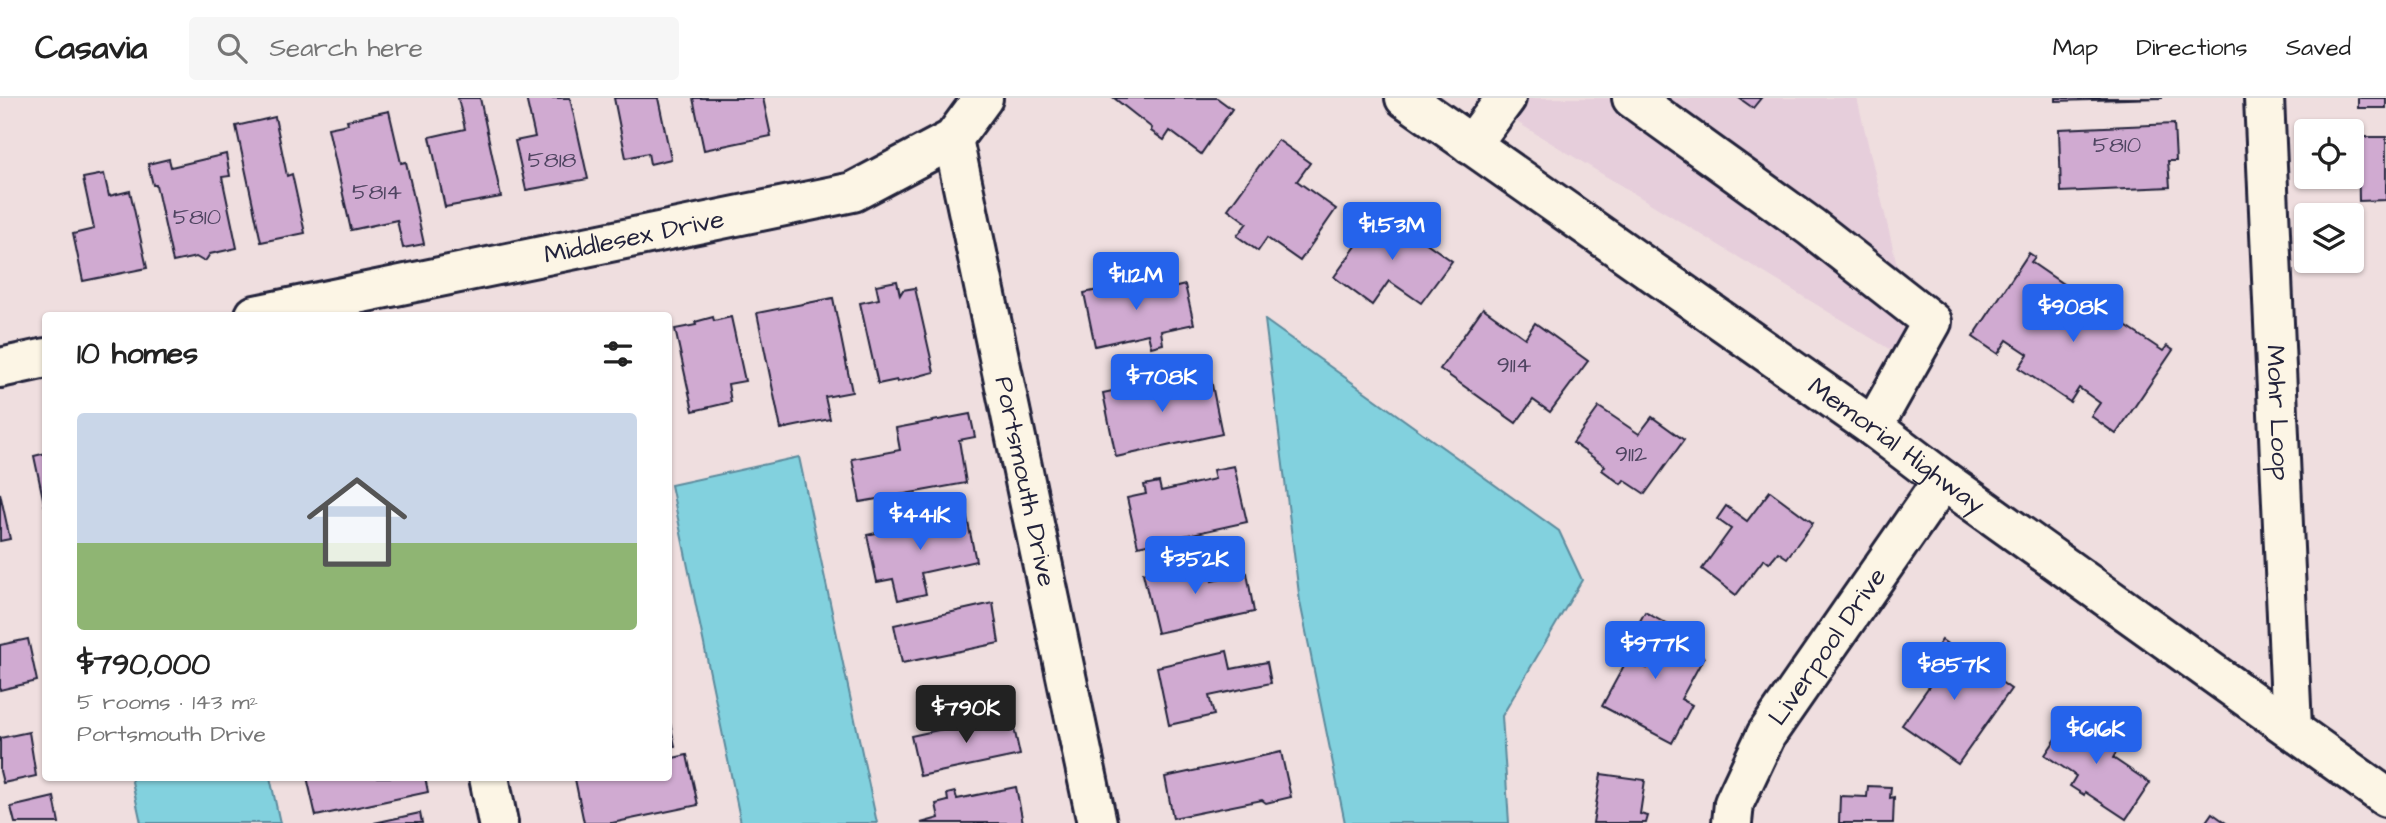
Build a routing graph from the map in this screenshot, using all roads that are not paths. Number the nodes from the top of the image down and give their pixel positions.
1 (983, 98) edge
2 (1405, 98) edge
3 (1506, 98) edge
4 (1633, 98) edge
5 (2264, 98) edge
6 (953, 139) junction
7 (1471, 145) junction
8 (391, 301) edge
9 (284, 312) edge
10 (42, 359) edge
11 (0, 368) edge
12 (1874, 427) junction
13 (1942, 481) junction
14 (2292, 728) junction
15 (490, 781) edge
16 (2386, 797) edge
17 (498, 823) edge
18 (1097, 823) edge
19 (1732, 823) edge

1 - 6 street, Middlesex Drive
2 - 7 street, Memorial Highway
3 - 7 street
4 - 12 street
5 - 14 street, Mohr Loop
6 - 8 street, Middlesex Drive
6 - 18 street, Portsmouth Drive
7 - 12 street, Memorial Highway
8 - 9 street, Middlesex Drive
10 - 11 street
12 - 13 street, Memorial Highway
13 - 14 street, Memorial Highway
13 - 19 street, Liverpool Drive
14 - 16 street, Memorial Highway
15 - 17 street

